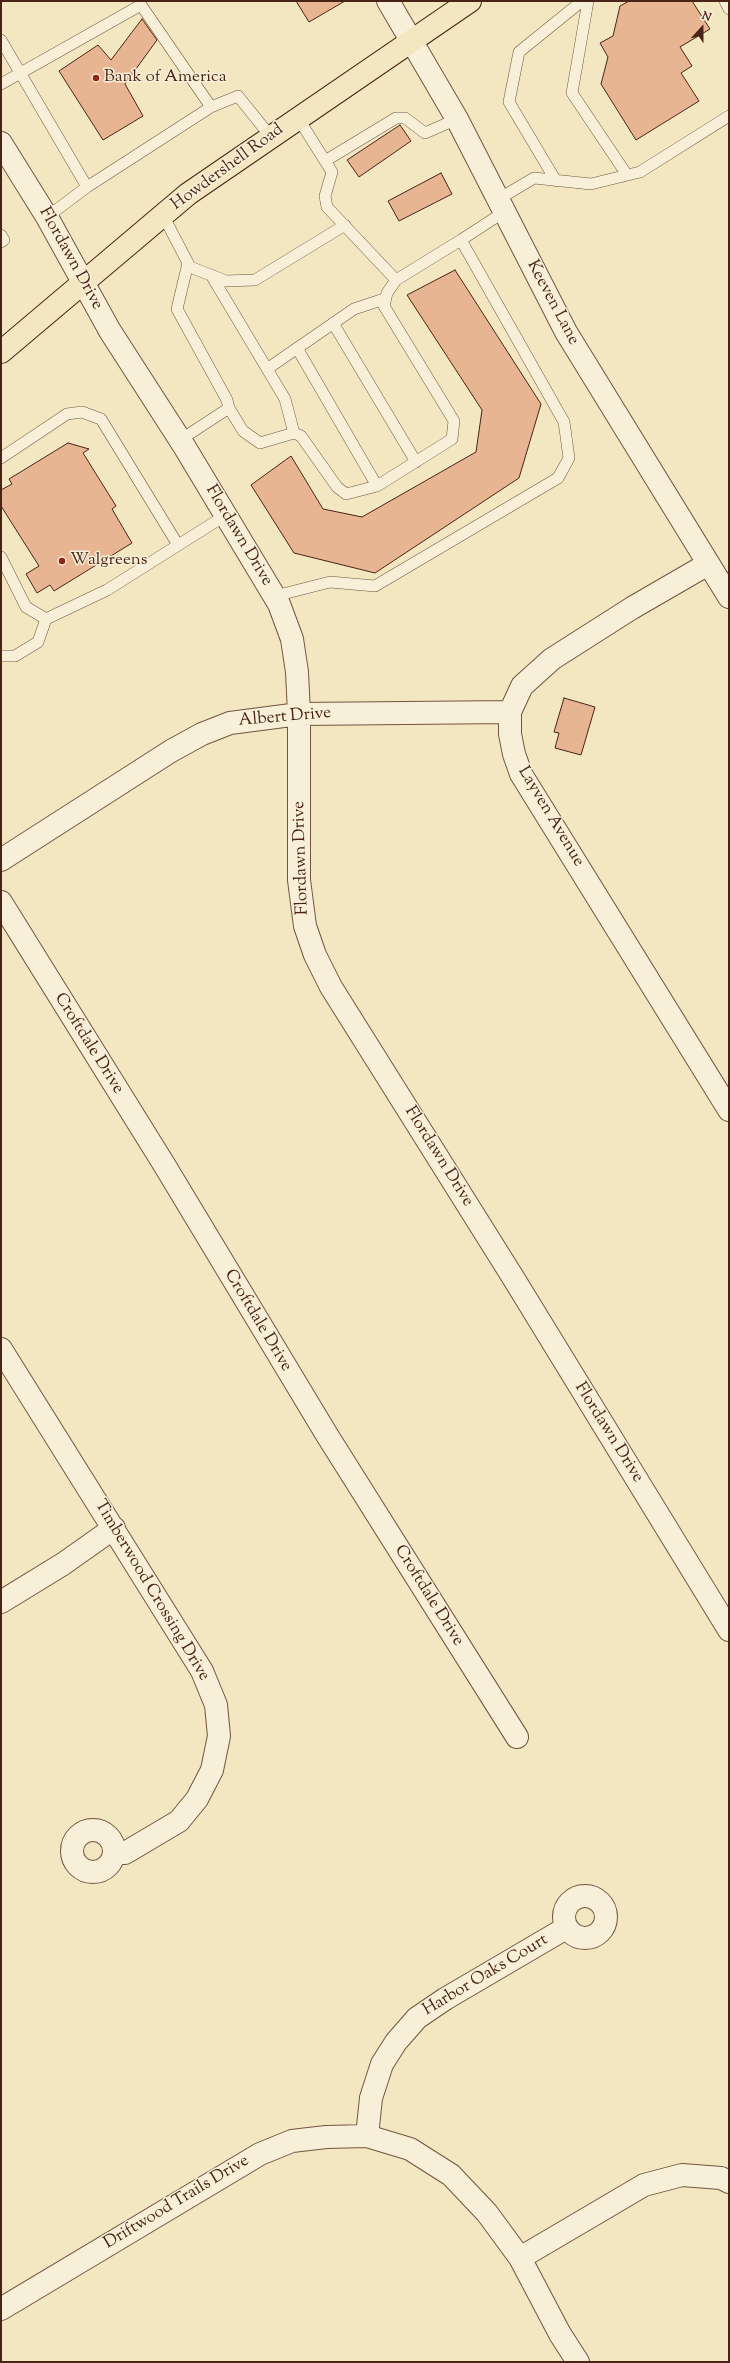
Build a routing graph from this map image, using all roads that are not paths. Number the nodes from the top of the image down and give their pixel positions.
1 (388, 1) edge
2 (470, 1) edge
3 (582, 1) edge
4 (588, 1) edge
5 (725, 1) edge
6 (729, 8) edge
7 (1, 40) edge
8 (412, 40) junction
9 (20, 73) junction
10 (1, 84) edge
11 (211, 107) junction
12 (729, 116) edge
13 (298, 118) junction
14 (457, 119) junction
15 (270, 137) junction
16 (1, 143) edge
17 (325, 161) junction
18 (627, 175) junction
19 (556, 180) junction
20 (87, 187) junction
21 (501, 206) junction
22 (163, 216) junction
23 (47, 217) junction
24 (345, 225) junction
25 (1, 235) edge
26 (461, 240) junction
27 (1, 242) edge
28 (188, 263) junction
29 (211, 275) junction
30 (396, 280) junction
31 (84, 281) junction
32 (384, 299) junction
33 (333, 323) junction
34 (297, 348) junction
35 (1, 352) edge
36 (267, 369) junction
37 (229, 408) junction
38 (294, 432) junction
39 (180, 440) junction
40 (1, 458) edge
41 (416, 462) junction
42 (377, 486) junction
43 (226, 515) junction
44 (178, 545) junction
45 (1, 557) edge
46 (708, 564) junction
47 (275, 596) junction
48 (729, 597) edge
49 (46, 619) junction
50 (1, 656) edge
51 (510, 712) junction
52 (299, 714) junction
53 (1, 860) edge
54 (1, 902) edge
55 (729, 1110) edge
56 (1, 1349) edge
57 (114, 1528) junction
58 (1, 1602) edge
59 (729, 1630) edge
60 (517, 1737) dead end
61 (114, 1853) dead end
62 (566, 1928) dead end
63 (367, 2136) junction
64 (729, 2182) edge
65 (520, 2258) junction
66 (1, 2309) edge
67 (578, 2362) edge

1 - 8 street, Keeven Lane
2 - 8 main road, Howdershell Road
3 - 19 lane
4 - 18 lane
5 - 6 lane
7 - 9 lane
8 - 13 main road, Howdershell Road
8 - 14 street, Keeven Lane
9 - 10 lane
9 - 11 lane
9 - 20 lane
11 - 15 lane
11 - 20 lane
12 - 18 lane
13 - 15 main road, Howdershell Road
13 - 17 lane
14 - 17 lane
14 - 21 street, Keeven Lane
15 - 22 main road, Howdershell Road
16 - 23 street, Flordawn Drive
17 - 24 lane
18 - 19 lane
19 - 21 lane
20 - 23 lane
21 - 26 lane
21 - 46 street, Keeven Lane
22 - 28 lane
22 - 31 main road, Howdershell Road
23 - 31 street, Flordawn Drive
24 - 29 lane
24 - 30 lane
25 - 27 lane
26 - 30 lane
26 - 47 lane
28 - 29 lane
28 - 37 lane
29 - 36 lane
30 - 32 lane
31 - 35 main road, Howdershell Road
31 - 39 street, Flordawn Drive
32 - 33 lane
32 - 41 lane
33 - 34 lane
33 - 41 lane
34 - 36 lane
34 - 42 lane
36 - 38 lane
37 - 38 lane
37 - 39 lane
38 - 42 lane
39 - 43 street, Flordawn Drive
40 - 44 lane
41 - 42 lane
43 - 44 lane
43 - 47 street, Flordawn Drive
44 - 49 lane
45 - 49 lane
46 - 48 street, Keeven Lane
46 - 51 street, Layven Avenue
47 - 52 street, Flordawn Drive
49 - 50 lane
51 - 52 street, Albert Drive
51 - 55 street, Layven Avenue
52 - 53 street, Albert Drive
52 - 59 street, Flordawn Drive
54 - 60 street, Croftdale Drive
56 - 57 street, Timberwood Crossing Drive
57 - 58 street
57 - 61 street, Timberwood Crossing Drive
62 - 63 street, Harbor Oaks Court
63 - 65 street, Driftwood Trails Drive
63 - 66 street, Driftwood Trails Drive
64 - 65 street
65 - 67 street, Driftwood Trails Drive

